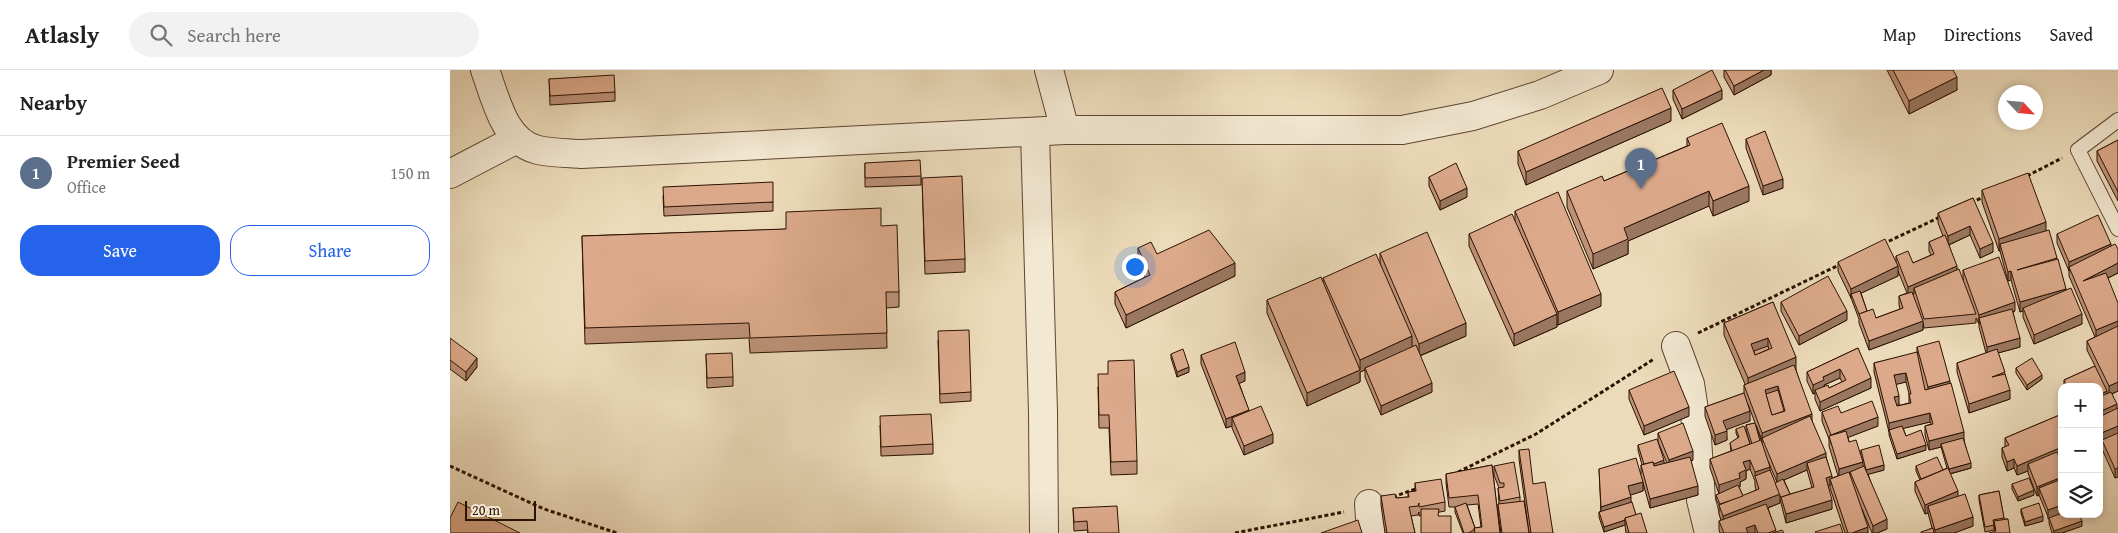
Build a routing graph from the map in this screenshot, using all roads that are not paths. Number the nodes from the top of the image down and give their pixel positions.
1 (485, 70) edge
2 (1049, 70) edge
3 (1599, 70) edge
4 (2118, 120) edge
5 (1065, 130) junction
6 (1035, 133) junction
7 (517, 139) junction
8 (450, 174) edge
9 (2118, 229) edge
10 (1676, 346) dead end
11 (1369, 504) dead end
12 (1044, 533) edge
13 (1371, 533) edge
14 (1709, 533) edge

1 - 7 street
2 - 5 street
3 - 5 street
4 - 9 lane
5 - 6 street
6 - 7 street
6 - 12 street
7 - 8 street
10 - 14 street
11 - 13 street

